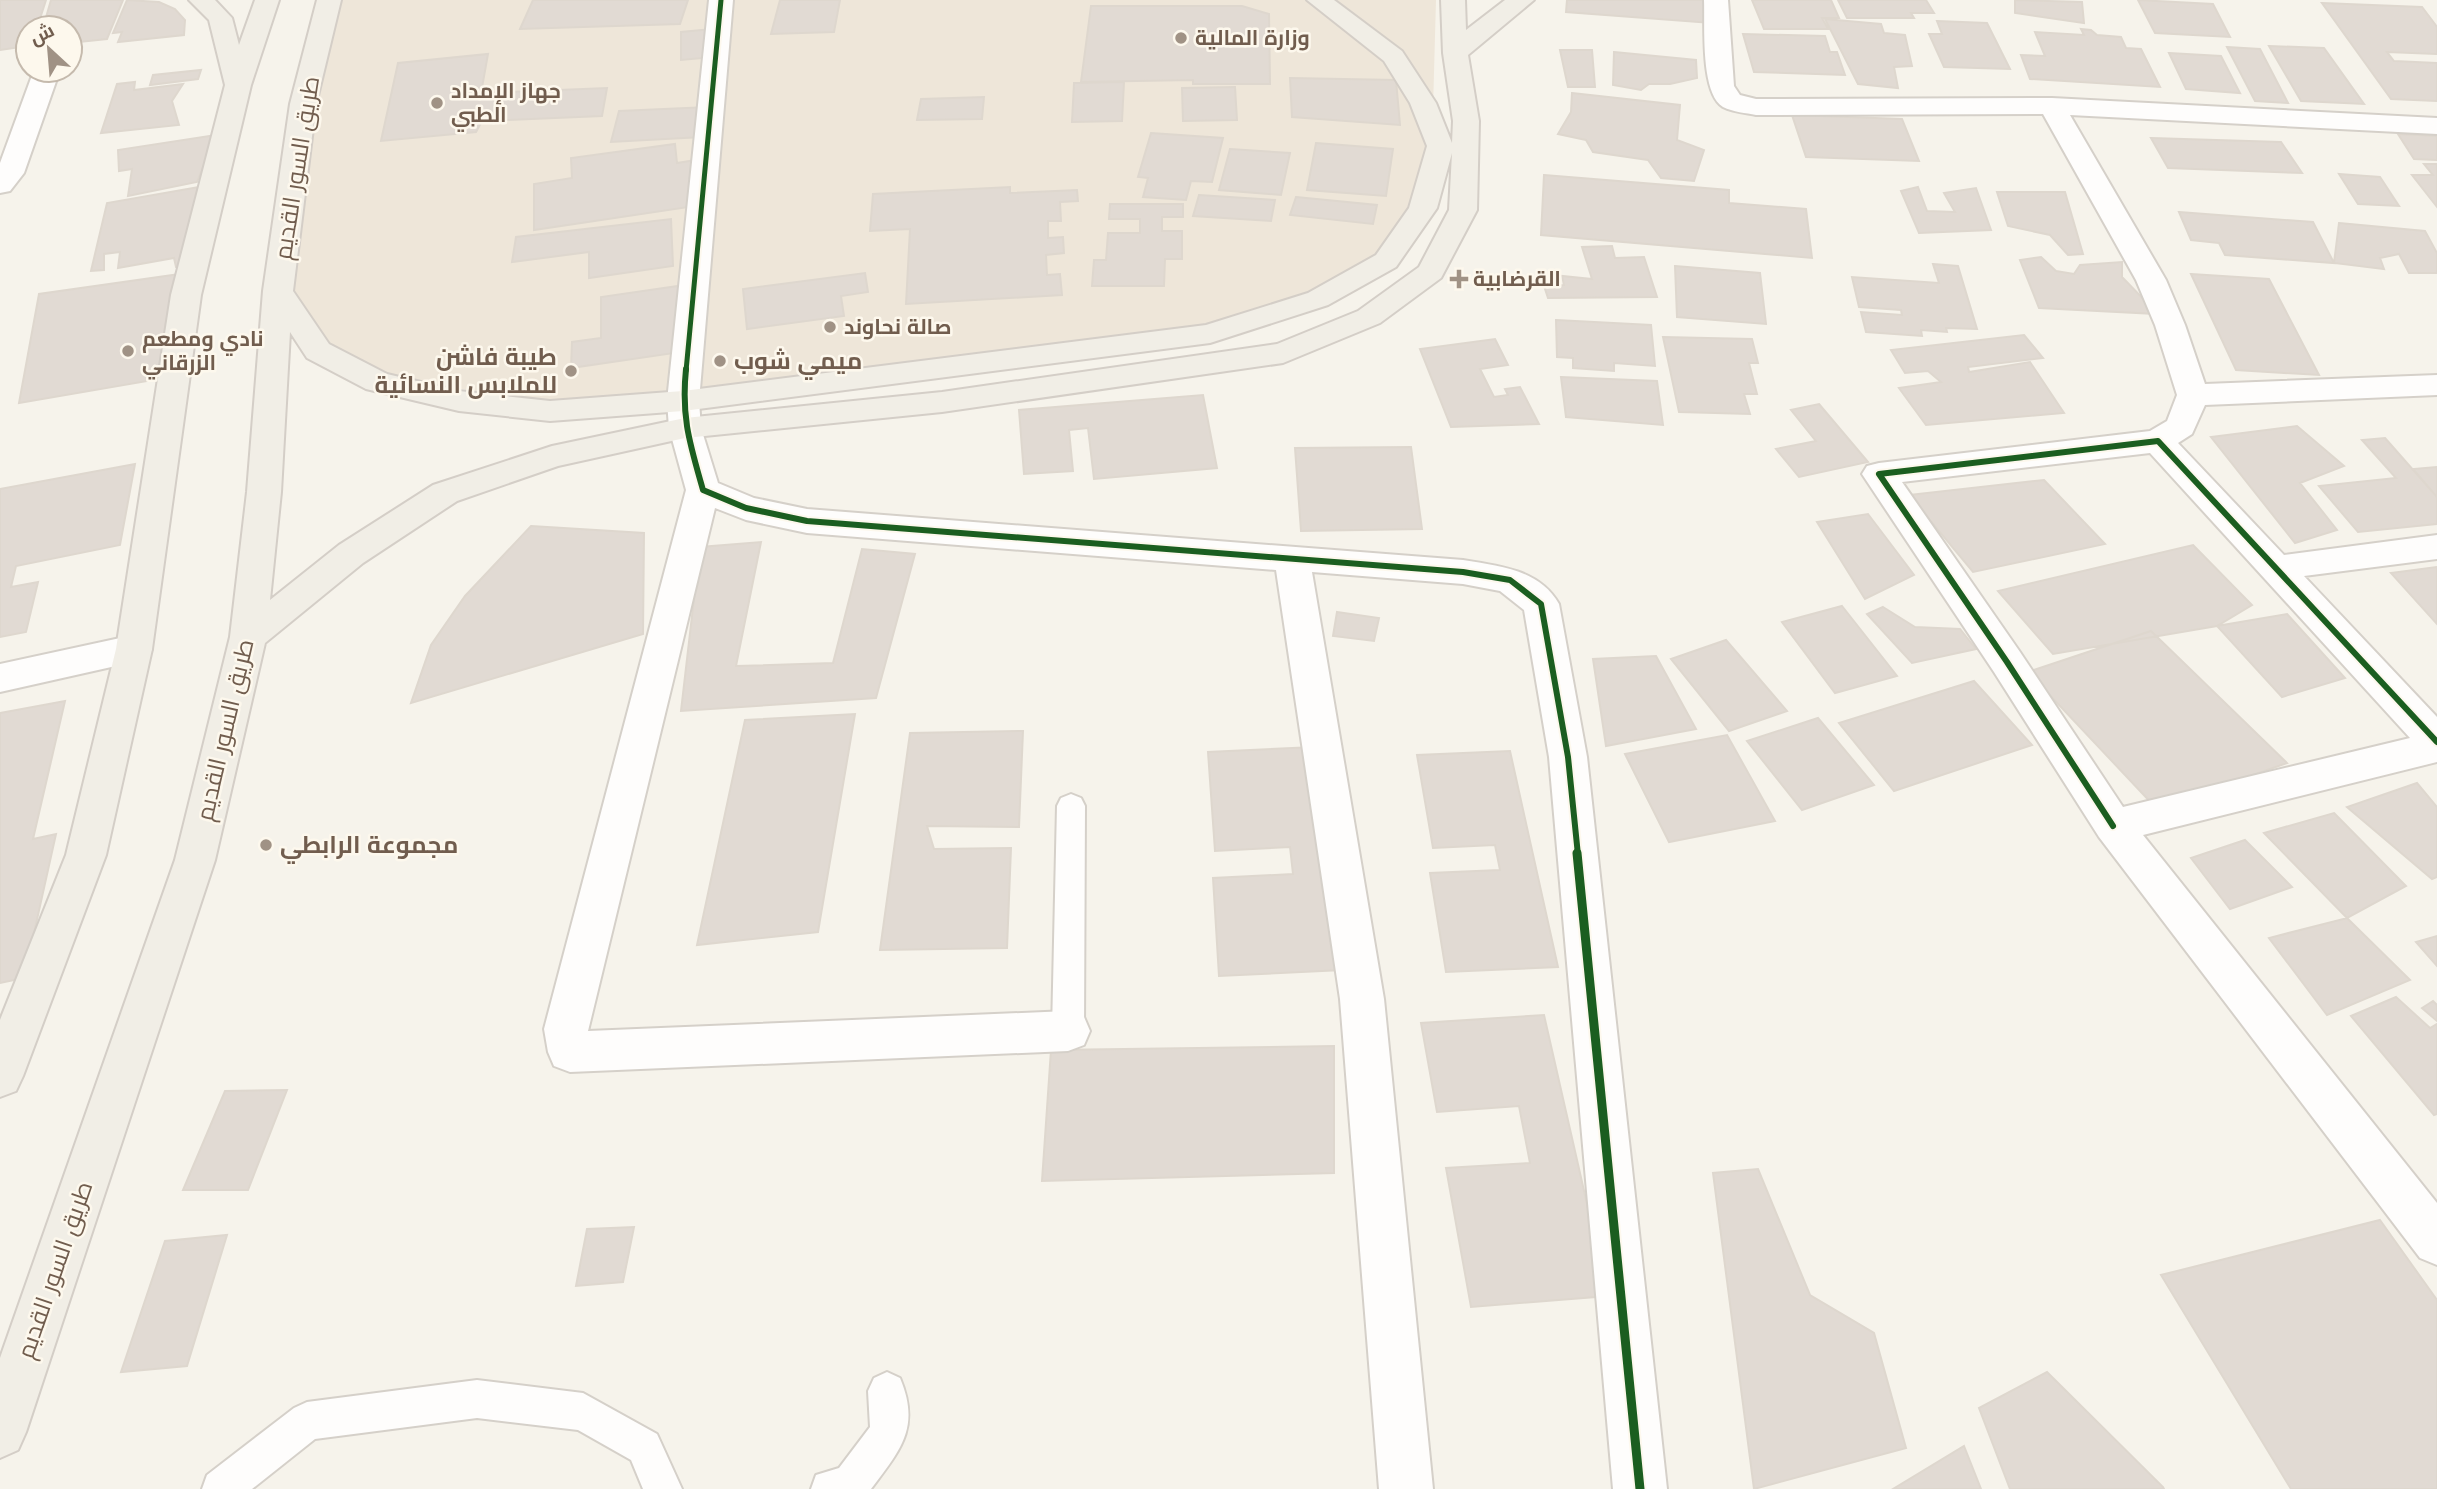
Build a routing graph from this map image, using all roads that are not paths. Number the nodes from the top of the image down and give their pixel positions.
1 (201, 0) edge
2 (267, 0) edge
3 (329, 0) edge
4 (721, 0) edge
5 (1319, 0) edge
6 (1453, 0) edge
7 (1522, 0) edge
8 (1716, 0) edge
9 (1455, 53) junction
10 (42, 84) edge
11 (238, 85) junction
12 (2052, 106) junction
13 (2437, 126) edge
14 (0, 185) edge
15 (278, 291) junction
16 (2437, 385) edge
17 (2193, 395) junction
18 (684, 414) junction
19 (2158, 441) junction
20 (703, 490) junction
21 (2437, 547) edge
22 (1292, 559) junction
23 (2276, 568) junction
24 (248, 637) junction
25 (134, 649) junction
26 (0, 678) edge
27 (2437, 744) edge
28 (1071, 806) dead end
29 (2113, 827) junction
30 (1068, 1031) joint
31 (0, 1076) edge
32 (2437, 1241) edge
33 (887, 1391) dead end
34 (0, 1432) edge
35 (221, 1489) edge
36 (663, 1489) edge
37 (830, 1489) edge
38 (1406, 1489) edge
39 (1640, 1489) edge

1 - 11 main road
2 - 11 main road
3 - 15 main road, طريق السور القديم
4 - 18 street
5 - 18 main road
6 - 9 main road
7 - 9 main road
8 - 12 street
9 - 18 main road
10 - 14 street
11 - 25 main road
12 - 13 street
12 - 17 street
15 - 18 main road
15 - 24 main road, طريق السور القديم
16 - 17 street
17 - 19 street
18 - 20 street
18 - 24 main road
19 - 23 street
19 - 29 street
20 - 22 street
20 - 30 street
21 - 23 street
22 - 38 street
22 - 39 street
23 - 27 street
24 - 34 main road, طريق السور القديم
25 - 26 street
25 - 31 main road
27 - 29 street
28 - 30 lane
29 - 32 street
33 - 37 lane
35 - 36 lane

